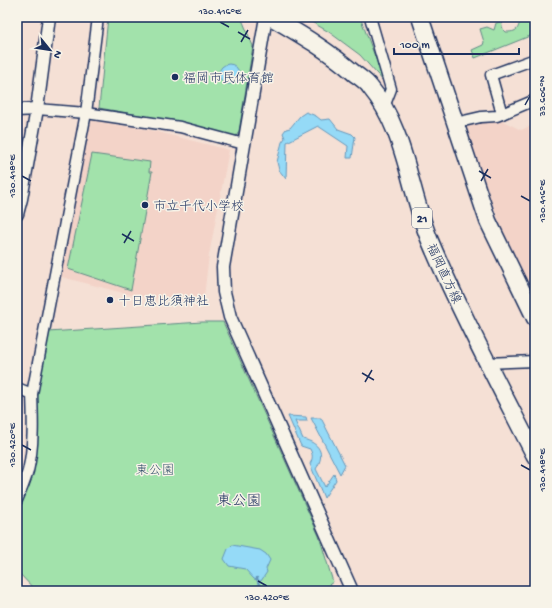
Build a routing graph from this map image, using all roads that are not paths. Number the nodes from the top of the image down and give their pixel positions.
1 (49, 17) edge
2 (98, 17) edge
3 (266, 17) edge
4 (271, 17) edge
5 (370, 17) edge
6 (420, 17) edge
7 (535, 59) edge
8 (535, 100) edge
9 (384, 107) junction
10 (37, 109) junction
11 (17, 110) edge
12 (86, 113) junction
13 (502, 114) junction
14 (455, 123) junction
15 (244, 144) junction
16 (17, 214) edge
17 (535, 318) edge
18 (535, 361) edge
19 (488, 363) junction
20 (17, 388) edge
21 (32, 394) junction
22 (535, 456) edge
23 (17, 500) edge
24 (352, 591) edge

1 - 10 street
2 - 12 street
3 - 15 street
4 - 9 main road, 福岡直方線 / 21
5 - 9 street
6 - 14 main road
7 - 13 street
8 - 13 street
9 - 19 main road, 福岡直方線 / 21
10 - 11 street
10 - 12 street
10 - 16 street
12 - 15 street
12 - 21 street
13 - 14 street
14 - 17 main road
15 - 24 street
18 - 19 street
19 - 22 main road, 福岡直方線 / 21
20 - 21 street
21 - 23 street

